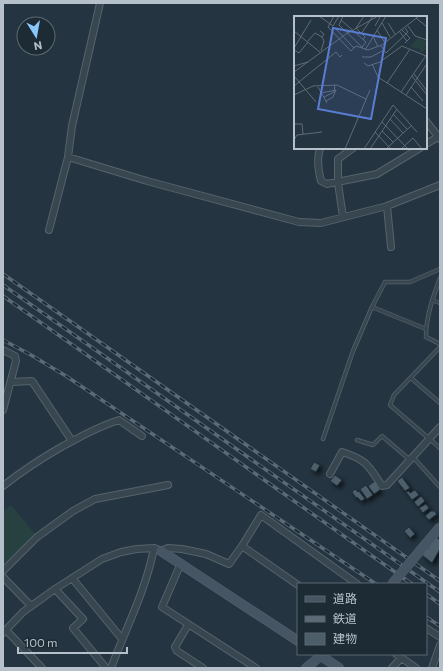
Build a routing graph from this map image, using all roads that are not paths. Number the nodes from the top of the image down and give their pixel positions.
1 (100, 3) edge
2 (427, 122) edge
3 (439, 138) edge
4 (427, 144) edge
5 (320, 149) edge
6 (352, 149) edge
7 (418, 149) edge
8 (68, 157) junction
9 (338, 182) junction
10 (440, 185) edge
11 (387, 206) junction
12 (343, 217) junction
13 (49, 230) dead end
14 (391, 247) dead end
15 (440, 269) edge
16 (440, 278) edge
17 (432, 300) junction
18 (440, 303) edge
19 (372, 307) junction
20 (426, 330) junction
21 (440, 346) edge
22 (3, 350) edge
23 (411, 378) junction
24 (11, 382) junction
25 (440, 403) edge
26 (3, 410) edge
27 (440, 427) edge
28 (142, 436) dead end
29 (429, 438) junction
30 (323, 439) dead end
31 (357, 440) dead end
32 (72, 441) junction
33 (440, 448) edge
34 (411, 458) junction
35 (330, 474) dead end
36 (168, 485) dead end
37 (3, 486) edge
38 (440, 487) edge
39 (440, 527) edge
40 (242, 546) junction
41 (158, 549) junction
42 (181, 563) junction
43 (3, 571) edge
44 (3, 577) edge
45 (72, 578) junction
46 (356, 583) edge
47 (393, 583) edge
48 (297, 584) edge
49 (55, 588) junction
50 (31, 606) junction
51 (188, 625) junction
52 (5, 629) edge
53 (427, 629) edge
54 (440, 637) edge
55 (122, 639) junction
56 (297, 640) edge
57 (440, 645) edge
58 (321, 655) edge
59 (398, 656) edge
60 (42, 668) edge
61 (106, 668) edge
62 (111, 668) edge
63 (203, 668) edge
64 (256, 668) edge
65 (306, 668) edge
66 (339, 668) edge
67 (392, 668) edge
68 (416, 668) edge
69 (432, 668) edge

1 - 8 street
2 - 3 street
3 - 4 street
5 - 9 street
6 - 9 street
7 - 9 street
8 - 12 street
8 - 13 street
9 - 12 street
10 - 11 street
11 - 12 street
11 - 14 street
15 - 19 lane
16 - 17 lane
17 - 18 lane
17 - 20 lane
19 - 20 lane
19 - 30 lane
20 - 21 lane
21 - 23 lane
22 - 24 street
23 - 25 lane
23 - 29 lane
24 - 26 street
24 - 32 street
27 - 29 street
28 - 32 street
29 - 33 lane
29 - 34 street
31 - 34 lane
32 - 37 street
34 - 35 street
34 - 38 lane
36 - 43 street
39 - 47 street, bridge
40 - 41 street
40 - 46 street
40 - 48 street
41 - 42 street
41 - 45 street
41 - 55 street
42 - 51 street
42 - 56 street
44 - 50 street
45 - 49 street
45 - 55 street
49 - 50 street
49 - 61 street
50 - 52 street
51 - 63 street
51 - 64 street
52 - 60 street
53 - 54 street
55 - 62 street
57 - 69 street
58 - 65 street
58 - 66 street
59 - 67 street
59 - 68 street

